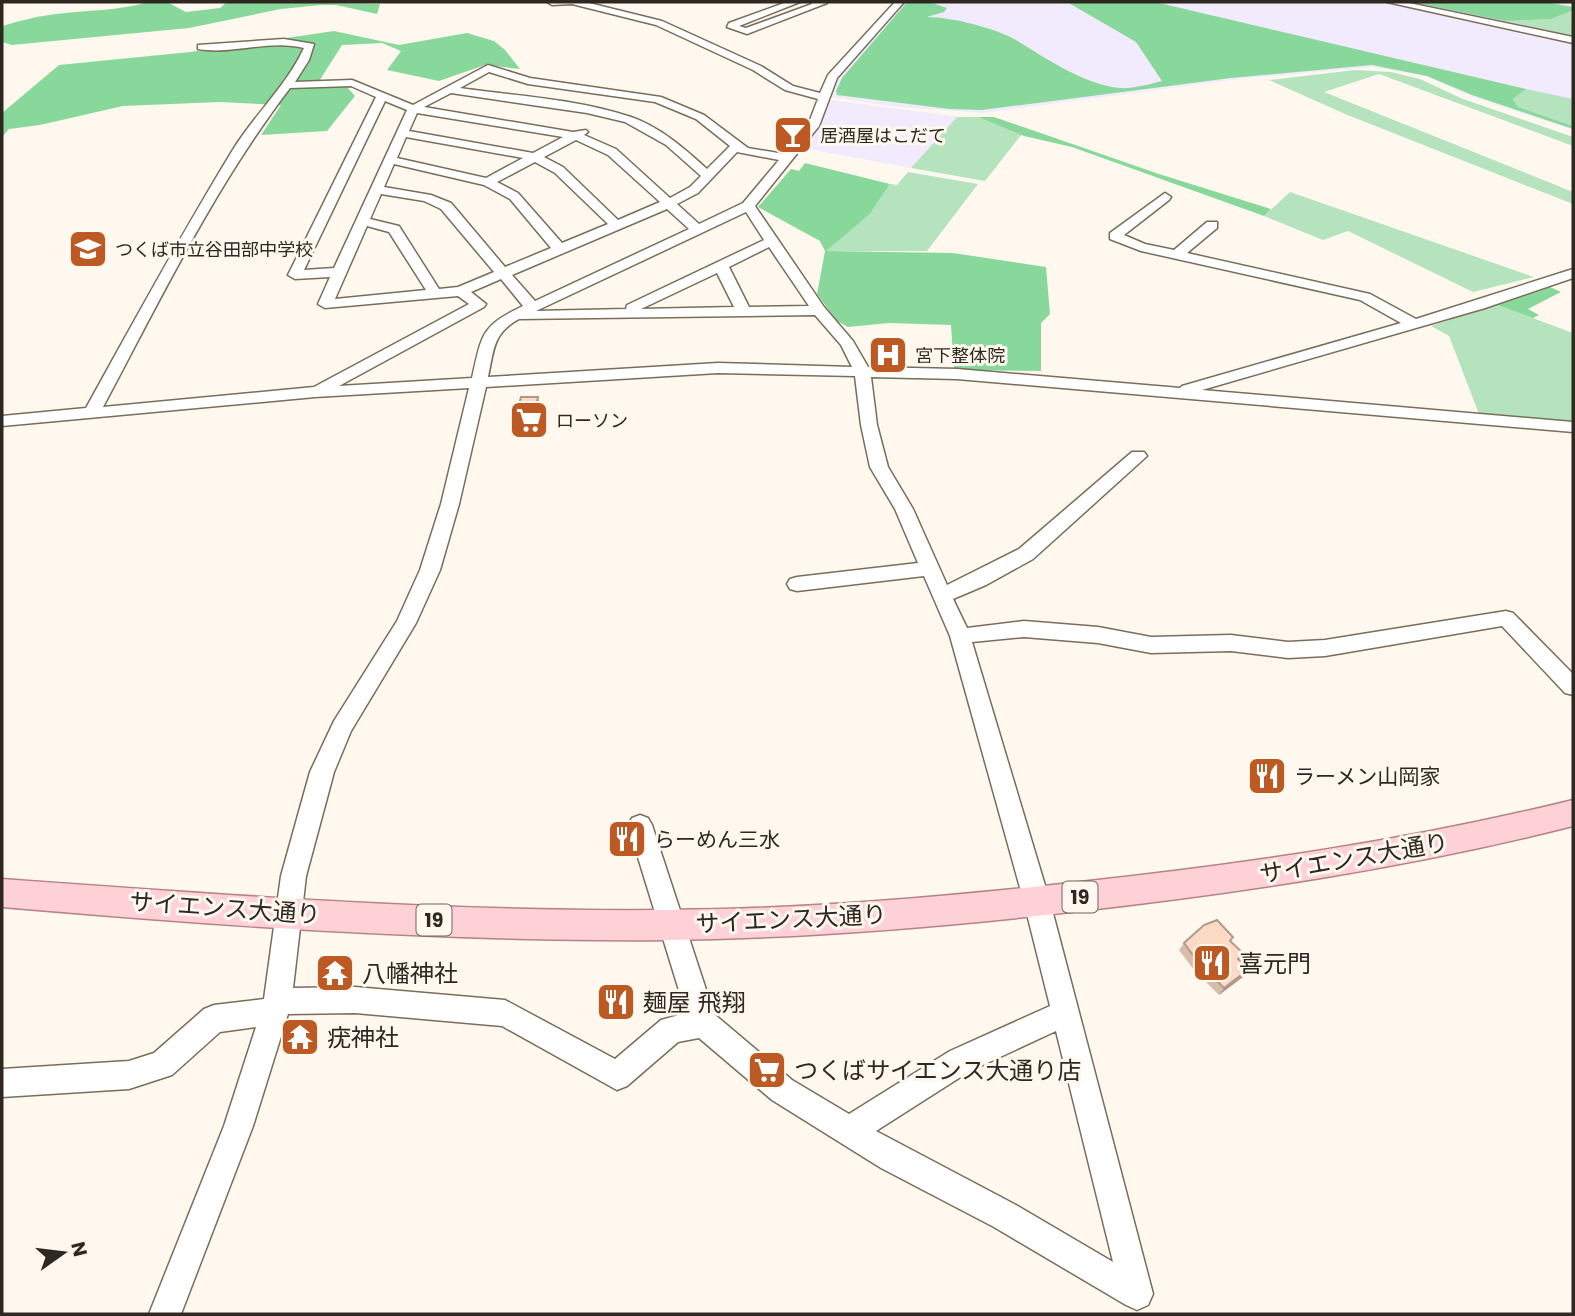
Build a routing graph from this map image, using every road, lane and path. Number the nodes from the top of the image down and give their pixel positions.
1 (552, 2) edge
2 (573, 2) edge
3 (795, 2) edge
4 (815, 2) edge
5 (900, 2) edge
6 (1392, 2) edge
7 (738, 29) junction
8 (726, 34) dead end
9 (714, 38) dead end
10 (1573, 40) edge
11 (701, 42) junction
12 (202, 47) dead end
13 (287, 85) junction
14 (447, 89) junction
15 (382, 95) junction
16 (641, 96) junction
17 (826, 98) junction
18 (413, 109) junction
19 (611, 115) junction
20 (402, 133) junction
21 (576, 136) junction
22 (736, 146) junction
23 (535, 157) junction
24 (788, 158) junction
25 (391, 160) junction
26 (707, 175) junction
27 (488, 182) junction
28 (377, 189) junction
29 (1165, 197) dead end
30 (669, 204) junction
31 (748, 206) junction
32 (363, 221) junction
33 (1212, 225) dead end
34 (617, 226) junction
35 (698, 230) junction
36 (772, 242) junction
37 (561, 250) junction
38 (1177, 255) junction
39 (721, 266) junction
40 (339, 272) junction
41 (1573, 273) edge
42 (503, 275) junction
43 (461, 291) junction
44 (435, 293) junction
45 (532, 307) junction
46 (743, 310) junction
47 (820, 310) junction
48 (623, 312) junction
49 (514, 316) junction
50 (1414, 324) junction
51 (863, 373) junction
52 (479, 381) junction
53 (316, 392) junction
54 (1176, 392) junction
55 (92, 412) junction
56 (2, 421) edge
57 (1573, 427) edge
58 (1138, 456) dead end
59 (932, 568) junction
60 (797, 584) dead end
61 (943, 595) junction
62 (960, 636) junction
63 (1573, 687) edge
64 (1573, 813) edge
65 (640, 825) dead end
66 (2, 892) edge
67 (1037, 902) junction
68 (288, 913) junction
69 (671, 925) junction
70 (276, 1006) junction
71 (1065, 1013) junction
72 (702, 1023) junction
73 (2, 1083) edge
74 (849, 1131) junction
75 (165, 1314) edge

1 - 2 street
2 - 11 street
3 - 7 street
4 - 7 street
5 - 17 street
6 - 10 street
7 - 8 street
9 - 11 street
11 - 17 street
12 - 13 street
13 - 15 street
13 - 55 street
14 - 16 street
14 - 18 street
14 - 19 street
15 - 18 street
15 - 40 street
16 - 19 street
16 - 22 street
17 - 24 street
18 - 20 street
18 - 21 street
19 - 21 street
19 - 26 street
20 - 23 street
20 - 25 street
21 - 23 street
21 - 30 street
22 - 24 street
22 - 26 street
23 - 27 street
23 - 34 street
24 - 31 street
25 - 27 street
25 - 28 street
26 - 30 street
27 - 37 street
28 - 32 street
28 - 42 street
29 - 38 street
30 - 34 street
30 - 35 street
31 - 35 street
31 - 36 street
32 - 40 street
32 - 44 street
33 - 38 street
34 - 37 street
35 - 45 street
36 - 39 street
36 - 47 street
37 - 42 street
38 - 50 street
39 - 46 street
39 - 48 street
40 - 44 street
41 - 50 street
42 - 43 street
42 - 45 street
43 - 44 street
43 - 53 street
45 - 49 street
46 - 47 street
46 - 48 street
47 - 51 street
48 - 49 street
49 - 52 street
50 - 54 street
51 - 52 street
51 - 54 street
51 - 59 street
52 - 53 street
52 - 68 street
53 - 55 street
54 - 57 street
55 - 56 street
58 - 61 street
59 - 60 street
59 - 61 street
61 - 62 street
62 - 63 street
62 - 67 street
64 - 67 main road, サイエンス大通り / 19
65 - 69 street
66 - 68 main road, サイエンス大通り / 19
67 - 69 main road, サイエンス大通り / 19
67 - 71 street
68 - 69 main road, サイエンス大通り / 19
68 - 70 street
69 - 72 street
70 - 72 street
70 - 73 street
70 - 75 street
71 - 74 street
71 - 74 street
72 - 74 street

